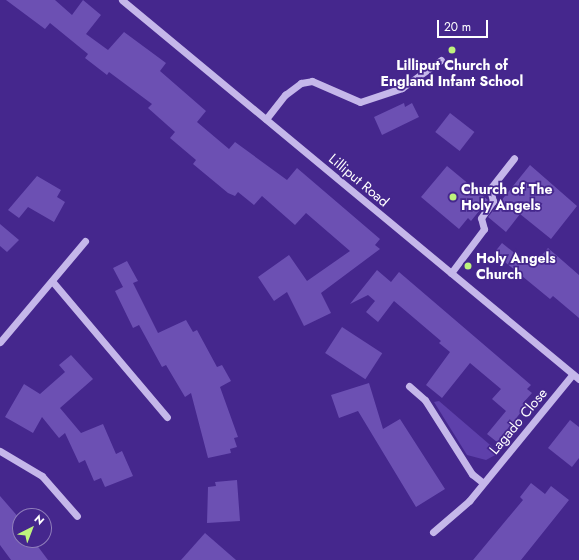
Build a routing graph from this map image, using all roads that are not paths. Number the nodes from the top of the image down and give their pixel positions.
1 (125, 1) edge
2 (441, 60) dead end
3 (266, 119) junction
4 (514, 158) dead end
5 (85, 241) dead end
6 (451, 273) junction
7 (52, 281) junction
8 (0, 342) edge
9 (576, 377) edge
10 (409, 386) dead end
11 (167, 416) dead end
12 (0, 450) edge
13 (483, 483) junction
14 (77, 516) dead end
15 (433, 532) dead end

1 - 3 street, Lilliput Road
2 - 3 street
3 - 6 street, Lilliput Road
4 - 6 street
5 - 7 street
6 - 9 street, Lilliput Road
7 - 8 street
7 - 11 street
9 - 13 street, Lagado Close
10 - 13 street
12 - 14 street
13 - 15 street, Lagado Close

